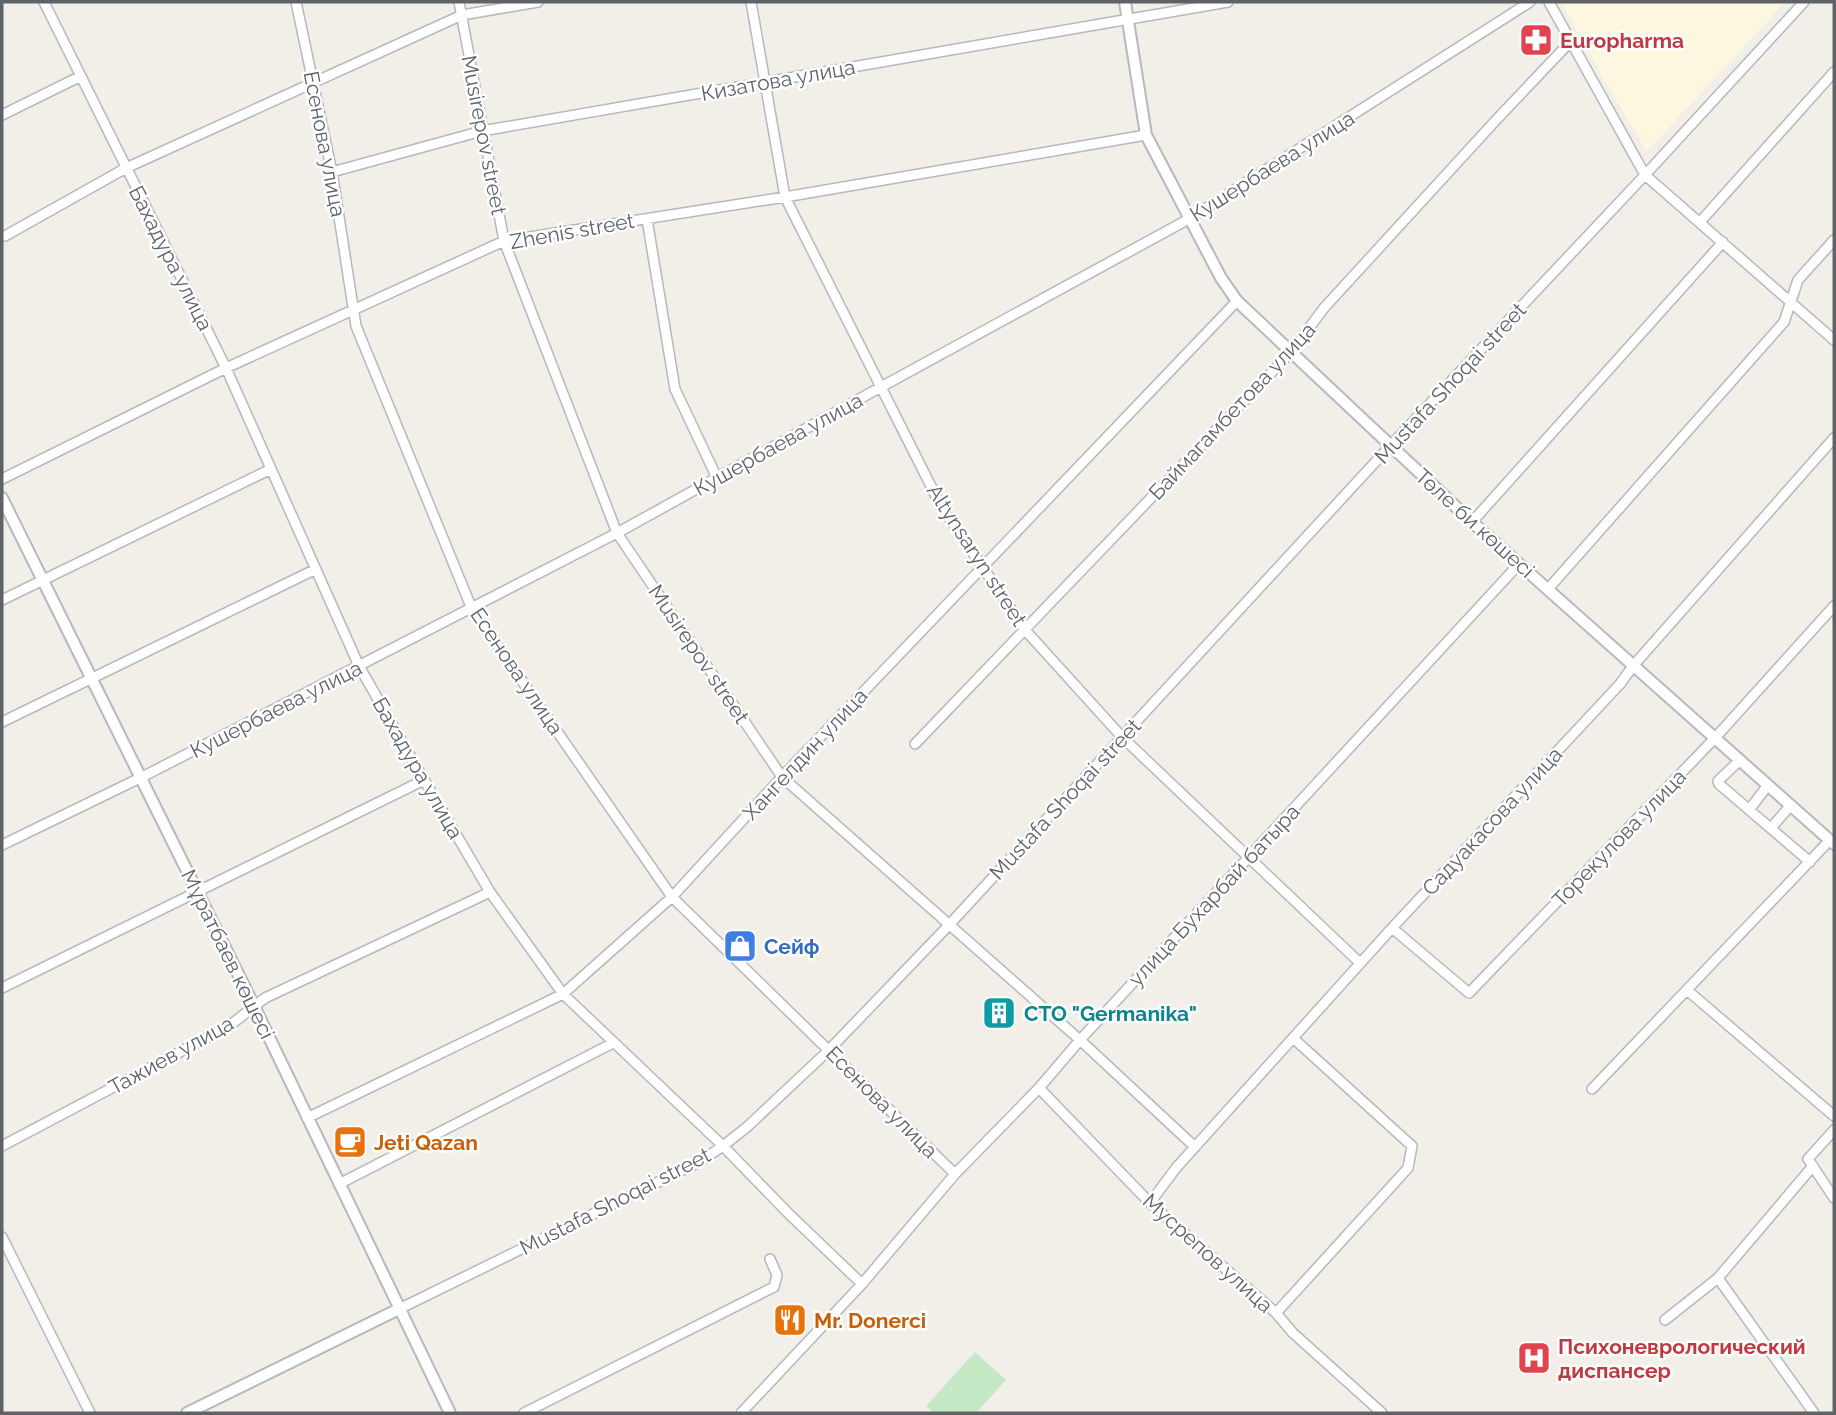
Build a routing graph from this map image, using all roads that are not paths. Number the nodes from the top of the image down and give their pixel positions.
1 (44, 2) edge
2 (296, 2) edge
3 (459, 2) edge
4 (538, 2) edge
5 (751, 2) edge
6 (1125, 2) edge
7 (1228, 2) edge
8 (1530, 2) edge
9 (1549, 2) edge
10 (1804, 2) edge
11 (462, 15) junction
12 (1128, 19) junction
13 (1571, 41) junction
14 (1834, 72) edge
15 (81, 76) junction
16 (765, 82) junction
17 (313, 83) junction
18 (2, 115) edge
19 (482, 131) junction
20 (1146, 135) junction
21 (126, 168) junction
22 (332, 172) junction
23 (1646, 175) junction
24 (785, 197) junction
25 (647, 219) junction
26 (1189, 219) junction
27 (1700, 222) junction
28 (5, 236) dead end
29 (1834, 240) edge
30 (504, 242) junction
31 (1723, 242) junction
32 (1237, 301) junction
33 (1790, 302) junction
34 (354, 310) junction
35 (1834, 340) edge
36 (1291, 352) junction
37 (226, 368) junction
38 (881, 387) junction
39 (1834, 438) edge
40 (1391, 445) junction
41 (271, 469) junction
42 (717, 478) junction
43 (2, 479) edge
44 (2, 498) edge
45 (1472, 522) junction
46 (617, 533) junction
47 (1519, 564) junction
48 (983, 568) junction
49 (316, 569) junction
50 (43, 579) junction
51 (1548, 589) junction
52 (2, 600) edge
53 (1834, 606) edge
54 (472, 608) junction
55 (1026, 631) junction
56 (359, 666) junction
57 (1633, 666) junction
58 (92, 678) junction
59 (2, 722) edge
60 (1122, 737) junction
61 (1715, 738) junction
62 (915, 744) dead end
63 (1740, 760) junction
64 (782, 776) junction
65 (142, 777) junction
66 (424, 780) junction
67 (1769, 785) junction
68 (1791, 805) junction
69 (1749, 810) junction
70 (1771, 828) junction
71 (1832, 842) edge
72 (2, 845) edge
73 (1248, 857) junction
74 (1810, 862) junction
75 (197, 892) junction
76 (490, 892) junction
77 (672, 897) junction
78 (949, 925) junction
79 (1392, 928) junction
80 (1360, 963) junction
81 (2, 989) edge
82 (1687, 990) junction
83 (563, 994) junction
84 (254, 1006) junction
85 (1293, 1038) junction
86 (1080, 1040) junction
87 (613, 1043) junction
88 (829, 1050) junction
89 (1039, 1088) junction
90 (1592, 1090) dead end
91 (1834, 1116) edge
92 (307, 1118) junction
93 (1834, 1130) edge
94 (2, 1146) edge
95 (723, 1146) junction
96 (1195, 1147) junction
97 (1810, 1162) junction
98 (955, 1174) junction
99 (340, 1184) junction
100 (1834, 1198) edge
101 (1150, 1203) junction
102 (2, 1237) edge
103 (770, 1259) dead end
104 (1718, 1279) junction
105 (862, 1284) junction
106 (399, 1309) junction
107 (1276, 1313) junction
108 (1665, 1320) dead end
109 (90, 1413) edge
110 (187, 1413) edge
111 (450, 1413) edge
112 (524, 1413) edge
113 (741, 1413) edge
114 (1382, 1413) edge
115 (1814, 1413) edge

1 - 15 street, Бахадура улица
2 - 17 street, Есенова улица
3 - 11 street, Musirepov street
4 - 11 street
5 - 16 street, Altynsaryn street
6 - 12 street, Төле би көшесі
7 - 12 street, Кизатова улица
8 - 26 street, Кушербаева улица
9 - 13 street
10 - 23 street, Mustafa Shoqai street
11 - 17 street
11 - 19 street, Musirepov street
12 - 16 street, Кизатова улица
12 - 20 street, Төле би көшесі
13 - 23 street
13 - 36 street, Баймагамбетова улица
14 - 27 street
15 - 18 street
15 - 21 street, Бахадура улица
16 - 19 street, Кизатова улица
16 - 24 street, Altynsaryn street
17 - 21 street
17 - 22 street, Есенова улица
19 - 22 street, Кизатова улица
19 - 30 street, Musirepov street
20 - 24 street, Zhenis street
20 - 26 street, Төле би көшесі
21 - 28 street
21 - 37 street, Бахадура улица
22 - 34 street, Есенова улица
23 - 27 street
23 - 40 street, Mustafa Shoqai street
24 - 25 street, Zhenis street
24 - 38 street, Altynsaryn street
25 - 30 street, Zhenis street
25 - 42 street
26 - 32 street, Төле би көшесі
26 - 38 street, Кушербаева улица
27 - 31 street
29 - 33 street
30 - 34 street, Zhenis street
30 - 46 street, Musirepov street
31 - 33 street
31 - 45 street
32 - 36 street, Төле би көшесі
32 - 48 street, Хангелдин улица
33 - 35 street
33 - 51 street
34 - 37 street, Zhenis street
34 - 54 street, Есенова улица
36 - 40 street, Төле би көшесі
36 - 55 street, Баймагамбетова улица
37 - 41 street, Бахадура улица
37 - 43 street, Zhenis street
38 - 42 street, Кушербаева улица
38 - 48 street, Altynsaryn street
39 - 57 street, Садуакасова улица
40 - 45 street, Төле би көшесі
40 - 60 street, Mustafa Shoqai street
41 - 49 street, Бахадура улица
41 - 50 street
42 - 46 street, Кушербаева улица
44 - 50 street, Мұратбаев көшесі
45 - 47 street, Төле би көшесі
46 - 54 street, Кушербаева улица
46 - 64 street, Musirepov street
47 - 51 street, Төле би көшесі
47 - 73 street, улица Бухарбай батыра
48 - 55 street, Altynsaryn street
48 - 64 street, Хангелдин улица
49 - 56 street, Бахадура улица
49 - 58 street
50 - 52 street
50 - 58 street, Мұратбаев көшесі
51 - 57 street, Төле би көшесі
53 - 61 street, Торекулова улица
54 - 56 street, Кушербаева улица
54 - 77 street, Есенова улица
55 - 60 street, Altynsaryn street
55 - 62 street, Баймагамбетова улица
56 - 65 street, Кушербаева улица
56 - 66 street, Бахадура улица
57 - 61 street, Төле би көшесі
57 - 79 street, Садуакасова улица
58 - 59 street
58 - 65 street, Мұратбаев көшесі
60 - 73 street, Altynsaryn street
60 - 78 street, Mustafa Shoqai street
61 - 63 street, Төле би көшесі
61 - 79 street, Торекулова улица
63 - 67 street, Төле би көшесі
63 - 69 street
64 - 77 street, Хангелдин улица
64 - 78 street, Musirepov street
65 - 72 street, Кушербаева улица
65 - 75 street, Мұратбаев көшесі
66 - 75 street
66 - 76 street, Бахадура улица
67 - 68 street, Төле би көшесі
67 - 69 street
68 - 70 street
68 - 71 street, Төле би көшесі
69 - 70 street
70 - 74 street
71 - 74 street
73 - 80 street, Altynsaryn street
73 - 86 street, улица Бухарбай батыра
74 - 82 street
75 - 81 street
75 - 84 street, Мұратбаев көшесі
76 - 83 street, Бахадура улица
76 - 84 street, Тажиев улица
77 - 83 street, Хангелдин улица
77 - 88 street, Есенова улица
78 - 86 street, Musirepov street
78 - 88 street, Mustafa Shoqai street
79 - 80 street, Садуакасова улица
80 - 85 street, Садуакасова улица
82 - 90 street
82 - 91 street
83 - 87 street, Бахадура улица
83 - 92 street, Хангелдин улица
84 - 92 street, Мұратбаев көшесі
84 - 94 street, Тажиев улица
85 - 96 street, Садуакасова улица
85 - 107 street
86 - 89 street, улица Бухарбай батыра
86 - 96 street, Musirepov street
87 - 95 street, Бахадура улица
87 - 99 street
88 - 95 street, Mustafa Shoqai street
88 - 98 street, Есенова улица
89 - 98 street, улица Бухарбай батыра
89 - 101 street, Мусрепов улица
92 - 99 street, Мұратбаев көшесі
93 - 97 street
95 - 105 street, Бахадура улица
95 - 106 street, Mustafa Shoqai street
96 - 101 street, Садуакасова улица
97 - 100 street
97 - 104 street
98 - 105 street, улица Бухарбай батыра
99 - 106 street, Мұратбаев көшесі
101 - 107 street, Мусрепов улица
102 - 109 street
103 - 112 street
104 - 108 street
104 - 115 street
105 - 113 street, улица Бухарбай батыра
106 - 110 street, Mustafa Shoqai street
106 - 111 street, Мұратбаев көшесі
107 - 114 street, Мусрепов улица

